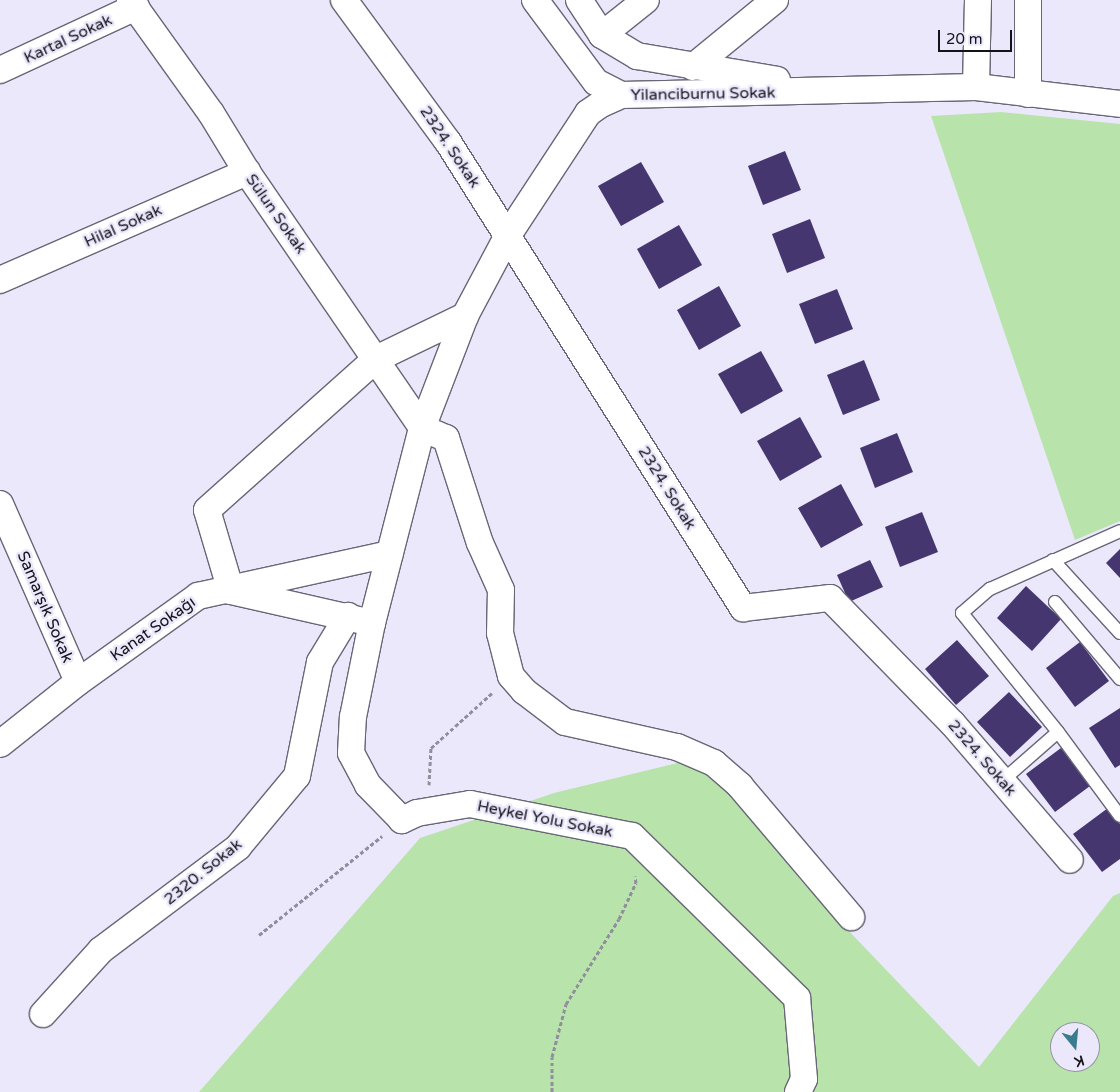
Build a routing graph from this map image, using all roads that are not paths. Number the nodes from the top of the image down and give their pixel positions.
1 (344, 0) edge
2 (535, 0) edge
3 (579, 0) edge
4 (646, 0) edge
5 (775, 0) edge
6 (978, 0) edge
7 (1028, 0) edge
8 (133, 4) edge
9 (602, 35) junction
10 (693, 67) junction
11 (0, 70) edge
12 (976, 87) junction
13 (847, 90) junction
14 (1028, 94) junction
15 (621, 96) junction
16 (1120, 104) edge
17 (247, 172) junction
18 (508, 236) junction
19 (0, 280) edge
20 (465, 316) junction
21 (376, 359) junction
22 (422, 428) junction
23 (0, 504) edge
24 (1120, 531) edge
25 (6, 535) edge
26 (389, 554) junction
27 (1054, 560) junction
28 (231, 591) junction
29 (1055, 602) dead end
30 (360, 620) junction
31 (1120, 633) edge
32 (1120, 679) edge
33 (78, 682) junction
34 (1058, 732) junction
35 (0, 744) edge
36 (1002, 780) junction
37 (1120, 816) edge
38 (1070, 860) dead end
39 (851, 917) dead end
40 (43, 1014) dead end
41 (798, 1092) edge

1 - 18 street, 2324. Sokak
2 - 15 street
3 - 9 street
4 - 9 street
5 - 10 street
6 - 12 street
7 - 14 street
8 - 11 street, Kartal Sokak
8 - 17 street, Sülun Sokak
9 - 10 street
10 - 13 street
12 - 13 street, Yilanciburnu Sokak
12 - 14 street, Yilanciburnu Sokak
13 - 15 street, Yilanciburnu Sokak
14 - 16 street, Yilanciburnu Sokak
15 - 18 street, Yilanciburnu Sokak
17 - 19 street, Hilal Sokak
17 - 21 street, Sülun Sokak
18 - 20 street, Yilanciburnu Sokak
18 - 36 street, 2324. Sokak
20 - 21 street
20 - 22 street, Yilanciburnu Sokak
21 - 22 street, Sülun Sokak
21 - 28 street
22 - 26 street
22 - 39 street
23 - 25 street, Samarşık Sokak
24 - 27 lane
25 - 33 street, Samarşık Sokak
26 - 28 street, Kanat Sokağı
26 - 30 street
27 - 31 lane
27 - 34 lane
28 - 30 street
28 - 33 street, Kanat Sokağı
29 - 32 lane
30 - 40 street, 2320. Sokak
30 - 41 street, Heykel Yolu Sokak
33 - 35 street, Kanat Sokağı
34 - 36 lane
34 - 37 lane
36 - 38 street, 2324. Sokak

